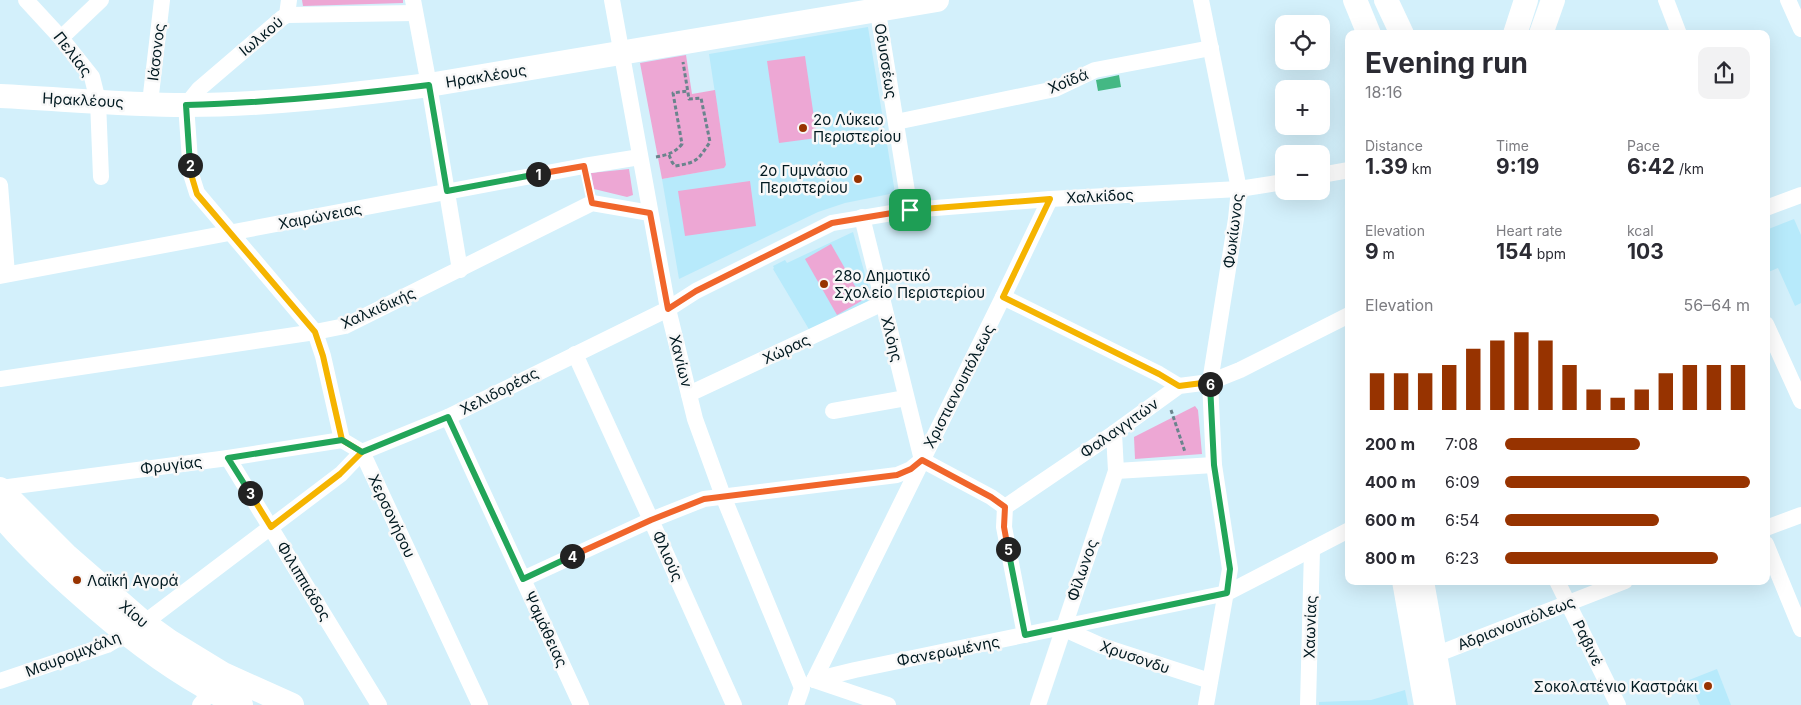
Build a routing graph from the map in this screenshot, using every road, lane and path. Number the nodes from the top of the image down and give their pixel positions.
1 (26, 0) edge
2 (101, 0) edge
3 (162, 0) edge
4 (612, 0) edge
5 (937, 0) edge
6 (1200, 0) edge
7 (1355, 0) edge
8 (1386, 0) edge
9 (1526, 0) edge
10 (1553, 0) edge
11 (1666, 0) edge
12 (1788, 0) edge
13 (877, 5) edge
14 (414, 6) edge
15 (288, 7) edge
16 (1801, 29) edge
17 (1367, 30) edge
18 (1400, 30) edge
19 (1516, 30) edge
20 (1542, 30) edge
21 (1677, 30) edge
22 (61, 38) junction
23 (681, 44) junction
24 (1211, 48) junction
25 (621, 54) junction
26 (429, 85) junction
27 (688, 91) junction
28 (0, 96) edge
29 (98, 101) junction
30 (150, 104) junction
31 (186, 105) junction
32 (896, 122) junction
33 (669, 154) junction
34 (641, 158) junction
35 (1345, 171) edge
36 (1330, 173) edge
37 (101, 178) dead end
38 (1275, 184) edge
39 (0, 185) edge
40 (1239, 190) junction
41 (447, 191) junction
42 (1801, 196) edge
43 (1050, 199) junction
44 (1770, 207) edge
45 (910, 210) junction
46 (650, 213) junction
47 (862, 217) junction
48 (230, 233) junction
49 (460, 270) junction
50 (3, 275) edge
51 (1003, 297) junction
52 (883, 303) junction
53 (668, 309) junction
54 (1345, 317) edge
55 (315, 332) junction
56 (1770, 333) edge
57 (575, 354) junction
58 (0, 379) edge
59 (1210, 382) junction
60 (1172, 391) junction
61 (689, 394) junction
62 (906, 398) junction
63 (1801, 401) edge
64 (833, 411) dead end
65 (448, 417) junction
66 (1114, 433) junction
67 (342, 440) junction
68 (362, 452) junction
69 (228, 458) junction
70 (922, 460) junction
71 (1214, 465) junction
72 (1190, 466) junction
73 (1116, 471) junction
74 (0, 488) edge
75 (722, 496) junction
76 (1005, 507) junction
77 (0, 514) edge
78 (1801, 514) edge
79 (651, 520) junction
80 (1770, 526) edge
81 (271, 527) junction
82 (1345, 532) edge
83 (1312, 549) junction
84 (1770, 554) edge
85 (523, 579) junction
86 (1405, 585) edge
87 (1423, 585) edge
88 (1559, 585) edge
89 (1615, 585) edge
90 (1227, 593) junction
91 (1568, 603) junction
92 (1062, 628) junction
93 (136, 629) junction
94 (1801, 629) edge
95 (1025, 635) junction
96 (1435, 654) junction
97 (0, 681) edge
98 (1210, 682) junction
99 (808, 684) junction
100 (212, 690) edge
101 (241, 705) edge
102 (292, 705) edge
103 (379, 705) edge
104 (480, 705) edge
105 (581, 705) edge
106 (734, 705) edge
107 (796, 705) edge
108 (888, 705) edge
109 (1038, 705) edge
110 (1206, 705) edge
111 (1308, 705) edge
112 (1426, 705) edge
113 (1444, 705) edge
114 (1618, 705) edge

1 - 22 street, Πελίας
2 - 22 street
3 - 30 street, Ιάσονος
4 - 25 street, Χανίων
5 - 13 street, Ηρακλέους
6 - 24 street, Φωκίωνος
7 - 17 street
8 - 18 street
9 - 19 street
10 - 20 street
11 - 21 street
12 - 16 street
13 - 23 street, Ηρακλέους
13 - 32 street, Οδυσσέως
14 - 15 street, Ιωλκού
14 - 26 street
15 - 31 street, Ιωλκού
22 - 29 street, Πελίας
23 - 25 street, Ηρακλέους
23 - 27 path
24 - 32 street, Χοϊδά
24 - 40 street, Φωκίωνος
25 - 26 street, Ηρακλέους
25 - 34 street, Χανίων
26 - 31 street, Ηρακλέους
26 - 41 street
27 - 33 path
27 - 33 path
28 - 29 street, Ηρακλέους
29 - 30 street, Ηρακλέους
29 - 37 street, Πελίας
30 - 31 street, Ηρακλέους
31 - 48 street
32 - 45 street, Οδυσσέως
33 - 34 path
34 - 41 street, Χαιρώνειας
34 - 46 street, Χανίων
35 - 36 street
38 - 40 street, Χαλκίδος
39 - 50 street
40 - 43 street, Χαλκίδος
40 - 59 street, Φωκίωνος
41 - 48 street, Χαιρώνειας
41 - 49 street
42 - 44 street
43 - 45 street, Χαλκίδος
43 - 51 street, Χριστιανουπόλεως
45 - 47 street, Χαλκίδος
46 - 49 street, Χαλκιδικής
46 - 53 street, Χανίων
47 - 52 street, Χλόης
47 - 53 street, Χαλκίδος
48 - 50 street, Χαιρώνειας
48 - 55 street
49 - 55 street, Χαλκιδικής
51 - 60 street
51 - 70 street, Χριστιανουπόλεως
52 - 61 street, Χώρας
52 - 62 street, Χλόης
53 - 57 street, Χελιδορέας
53 - 61 street, Χανίων
54 - 59 street, Φαλαγγιτών
55 - 58 street, Χαλκιδικής
55 - 67 street
56 - 63 street
57 - 65 street, Χελιδορέας
57 - 79 street, Φλιούς
59 - 60 street, Φαλαγγιτών
59 - 71 street, Φωκίωνος
60 - 66 street, Φαλαγγιτών
60 - 72 path
61 - 75 street, Χανίων
62 - 64 street
62 - 70 street, Χλόης
65 - 68 street, Χελιδορέας
65 - 85 street, Ψαμάθειας
66 - 73 street, Φίλωνος
66 - 76 street, Φαλαγγιτών
67 - 68 street
67 - 69 street, Φρυγίας
68 - 81 street, Χελιδορέας
68 - 104 street, Χερσονήσου
69 - 74 street, Φρυγίας
69 - 81 street, Φιλιππιάδος
70 - 75 street
70 - 76 street
70 - 99 street, Χριστιανουπόλεως
71 - 72 street
71 - 90 street, Φωκίωνος
72 - 73 street
73 - 92 street, Φίλωνος
74 - 93 street, Χίου
75 - 79 street
75 - 99 street, Χανίων
76 - 95 street
77 - 93 street, Χίου
78 - 80 street
79 - 85 street
79 - 106 street, Φλιούς
81 - 93 street, Χελιδορέας
81 - 103 street, Φιλιππιάδος
82 - 83 street, Φανερωμένης
83 - 90 street, Φανερωμένης
83 - 111 street, Χαωνίας
84 - 94 street
85 - 105 street, Ψαμάθειας
86 - 112 street
87 - 96 street
88 - 91 street, Ραβινέ
89 - 91 street, Αδριανουπόλεως
90 - 92 street, Φανερωμένης
90 - 98 street, Φωκίωνος
91 - 96 street, Αδριανουπόλεως
91 - 114 street, Ραβινέ
92 - 95 street, Φανερωμένης
92 - 98 street, Χρυσονδυ
92 - 109 street, Φίλωνος
93 - 97 street, Μαυρομιχάλη
93 - 100 street, Χίου
95 - 99 street, Φανερωμένης
96 - 113 street
98 - 110 street, Φωκίωνος
99 - 107 street
99 - 108 street
100 - 101 street, Χίου
100 - 102 street, Χίου

